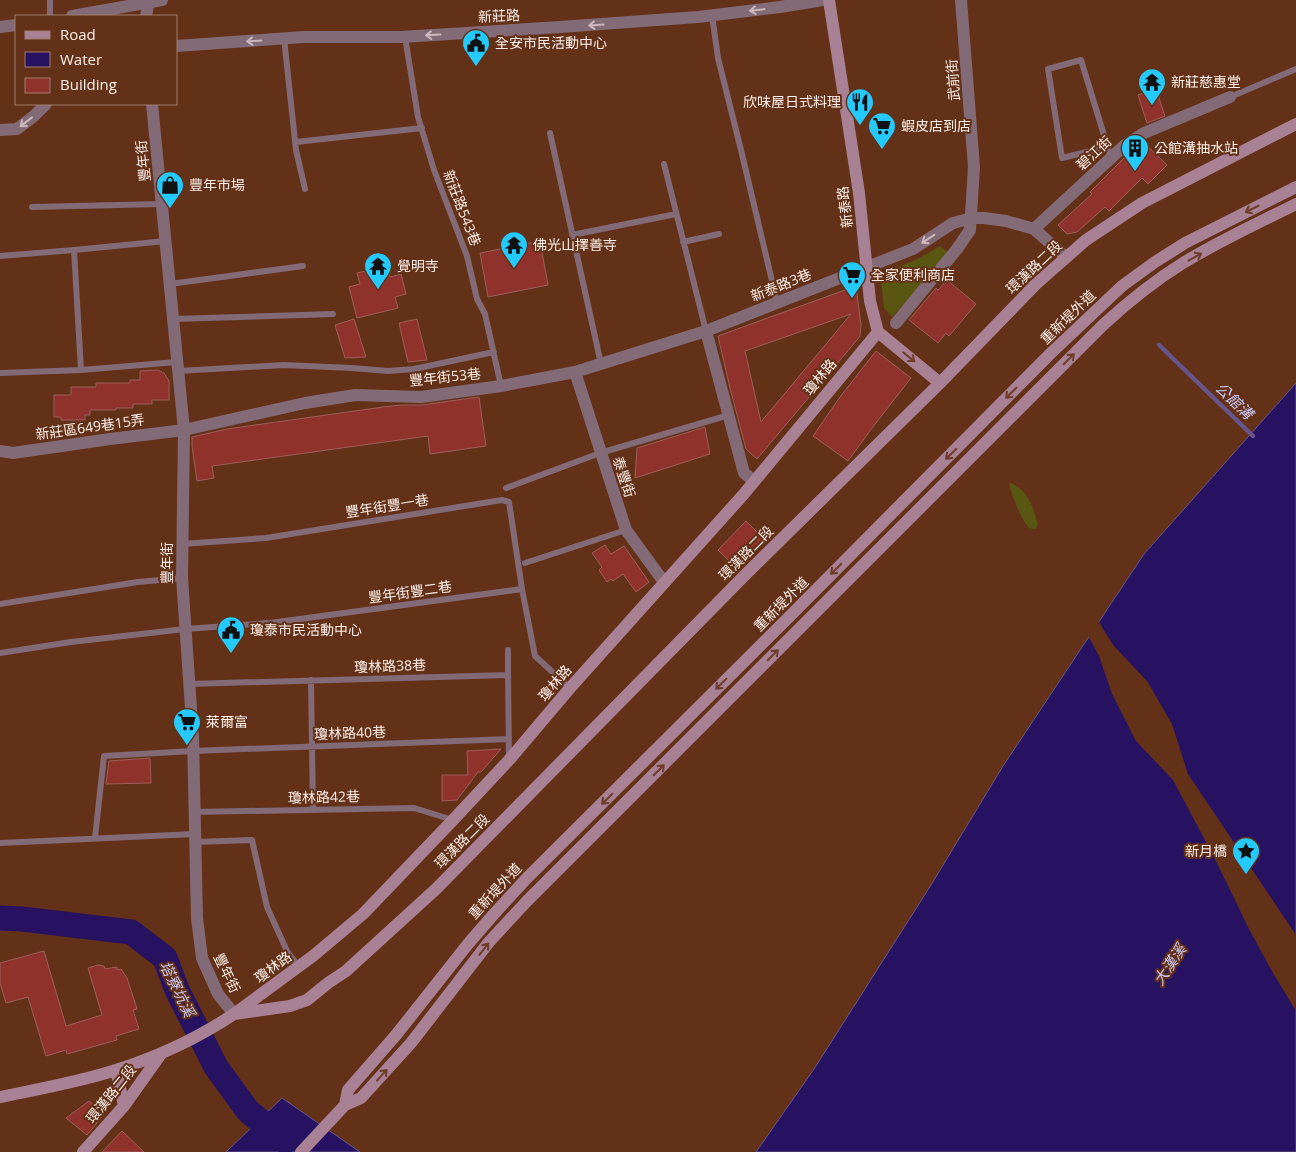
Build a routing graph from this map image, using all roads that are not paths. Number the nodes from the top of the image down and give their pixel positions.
1 (50, 0) edge
2 (162, 0) edge
3 (823, 0) edge
4 (830, 0) edge
5 (961, 0) edge
6 (149, 1) edge
7 (50, 15) edge
8 (77, 15) edge
9 (146, 15) edge
10 (712, 15) junction
11 (15, 25) edge
12 (0, 27) edge
13 (405, 37) junction
14 (284, 38) junction
15 (178, 46) edge
16 (1296, 68) edge
17 (1230, 97) joint
18 (45, 105) edge
19 (152, 105) edge
20 (1296, 124) edge
21 (422, 128) junction
22 (0, 130) edge
23 (550, 133) dead end
24 (296, 142) junction
25 (1109, 152) junction
26 (664, 164) dead end
27 (1296, 187) edge
28 (305, 189) dead end
29 (162, 204) junction
30 (1296, 204) edge
31 (32, 207) dead end
32 (676, 214) junction
33 (972, 218) junction
34 (1034, 228) junction
35 (719, 234) dead end
36 (572, 235) junction
37 (166, 241) junction
38 (683, 242) junction
39 (74, 250) junction
40 (0, 256) edge
41 (1066, 257) junction
42 (303, 266) dead end
43 (867, 267) junction
44 (170, 284) junction
45 (778, 302) junction
46 (333, 314) dead end
47 (173, 319) junction
48 (896, 323) dead end
49 (706, 331) junction
50 (878, 332) junction
51 (494, 352) junction
52 (601, 364) junction
53 (178, 367) junction
54 (81, 370) junction
55 (574, 372) junction
56 (0, 373) edge
57 (940, 383) junction
58 (501, 386) junction
59 (729, 415) junction
60 (184, 430) junction
61 (0, 451) edge
62 (600, 453) junction
63 (754, 482) junction
64 (506, 488) dead end
65 (626, 530) junction
66 (182, 544) junction
67 (525, 563) dead end
68 (182, 578) junction
69 (664, 582) junction
70 (522, 589) junction
71 (0, 604) edge
72 (185, 629) junction
73 (508, 650) dead end
74 (0, 652) edge
75 (508, 674) junction
76 (311, 680) junction
77 (188, 684) junction
78 (570, 688) junction
79 (509, 739) junction
80 (312, 747) junction
81 (193, 751) junction
82 (509, 760) junction
83 (313, 810) junction
84 (194, 812) junction
85 (453, 820) junction
86 (95, 838) junction
87 (195, 838) junction
88 (0, 843) edge
89 (298, 966) junction
90 (228, 1018) junction
91 (165, 1052) junction
92 (116, 1070) junction
93 (0, 1097) edge
94 (124, 1106) junction
95 (341, 1109) junction
96 (83, 1152) edge
97 (301, 1152) edge

1 - 7 lane
2 - 6 street
3 -> 10 street, 新莊路
4 - 43 street, 新泰路
5 - 33 street, 武前街
6 - 8 street
6 - 9 street
10 -> 13 street, 新莊路
10 - 45 lane
11 - 12 street
13 - 14 street, 新莊路
13 - 21 lane, 新莊路543巷
14 -> 15 street, 新莊路
14 - 24 lane
16 - 17 lane, 碧江街
17 - 25 street, 碧江街
18 -> 22 street
19 - 29 street, 豐年街
20 - 41 street, 環漢路二段
21 - 24 lane
21 - 51 lane, 新莊路543巷
23 - 36 lane
24 - 28 lane
25 - 25 lane
25 - 34 street, 碧江街
26 - 32 lane
27 -> 95 street, 重新堤外道
29 - 31 lane
29 - 37 street, 豐年街
95 -> 30 street
32 - 36 lane
32 - 38 lane
33 - 34 street
33 -> 43 street, 新泰路3巷
33 - 48 street
34 - 41 street
35 - 38 lane
36 - 52 lane
37 - 39 lane
37 - 44 street, 豐年街
38 - 49 lane
39 - 40 lane
39 - 54 lane
41 - 57 street, 環漢路二段
42 - 44 lane
43 - 45 street, 新泰路3巷
43 - 50 street, 新泰路
44 - 47 street, 豐年街
45 - 49 street, 新泰路3巷
46 - 47 lane
47 - 53 street, 豐年街
49 - 52 street, 豐年街53巷
49 - 59 street
50 -> 57 street
50 - 63 street, 瓊林路
51 - 53 lane, 豐年街53巷
51 - 58 lane, 新莊路543巷
52 - 55 street, 豐年街53巷
53 - 54 lane, 豐年街53巷
53 - 60 street, 豐年街
54 - 56 lane, 豐年街53巷
55 - 58 street, 豐年街53巷
55 - 62 street, 泰豐街
57 - 90 street, 環漢路二段
58 - 60 street, 豐年街53巷
59 - 62 lane
59 - 63 street
60 - 61 street, 新莊區649巷15弄
60 - 66 street, 豐年街
62 - 64 lane
62 - 65 street, 泰豐街
63 - 69 street, 瓊林路
65 - 67 lane
65 - 69 street, 泰豐街
66 - 68 street, 豐年街
66 - 70 lane, 豐年街豐一巷
68 - 71 lane
68 - 72 street, 豐年街
69 - 78 street, 瓊林路
70 - 72 lane, 豐年街豐二巷
70 - 78 lane
72 - 74 lane, 豐年街豐二巷
72 - 77 street, 豐年街
73 - 75 lane
75 - 76 lane, 瓊林路38巷
75 - 79 lane
76 - 77 lane, 瓊林路38巷
76 - 80 lane
77 - 81 street, 豐年街
78 - 82 street, 瓊林路
79 - 80 lane, 瓊林路40巷
79 - 82 lane
80 - 81 lane, 瓊林路40巷
80 - 83 lane
81 - 84 street, 豐年街
81 - 86 lane, 瓊林路40巷
82 - 85 street, 瓊林路
83 - 84 lane, 瓊林路42巷
83 - 85 lane, 瓊林路42巷
84 - 87 street, 豐年街
85 - 89 street, 瓊林路
86 - 87 lane
86 - 88 lane
87 - 89 lane
87 - 90 street, 豐年街
89 - 90 street, 瓊林路
90 - 91 street
91 - 92 street
91 - 94 street, 環漢路二段
92 - 93 street
92 - 94 street
94 - 96 street, 環漢路二段
95 - 97 street

